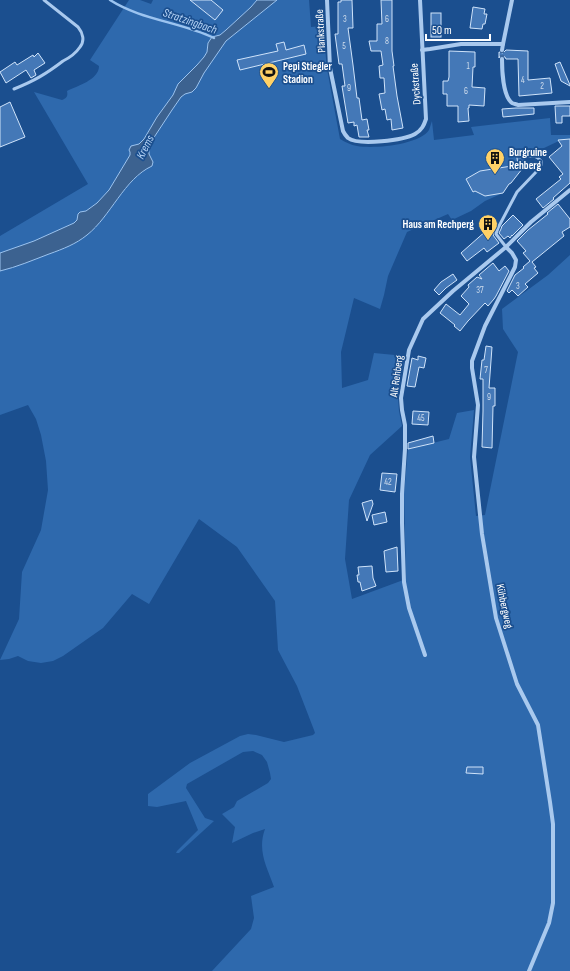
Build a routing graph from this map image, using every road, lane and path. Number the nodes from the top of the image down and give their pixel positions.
1 (44, 0) edge
2 (327, 0) edge
3 (420, 0) edge
4 (512, 0) edge
5 (502, 44) junction
6 (422, 50) junction
7 (502, 50) tunnel mouth
8 (502, 59) tunnel mouth
9 (14, 88) dead end
10 (570, 102) edge
11 (387, 140) joint
12 (524, 156) dead end
13 (570, 190) edge
14 (506, 247) junction
15 (425, 655) dead end
16 (528, 971) edge

1 - 9 lane
2 - 11 street, Plankstraße
3 - 6 street, Dyckstraße
4 - 5 street
5 - 6 street
5 - 7 street
6 - 11 street, Dyckstraße
8 - 10 street
12 - 14 lane
13 - 14 street, Alt Rehberg
14 - 15 street, Alt Rehberg
14 - 16 street, Kühbergweg

